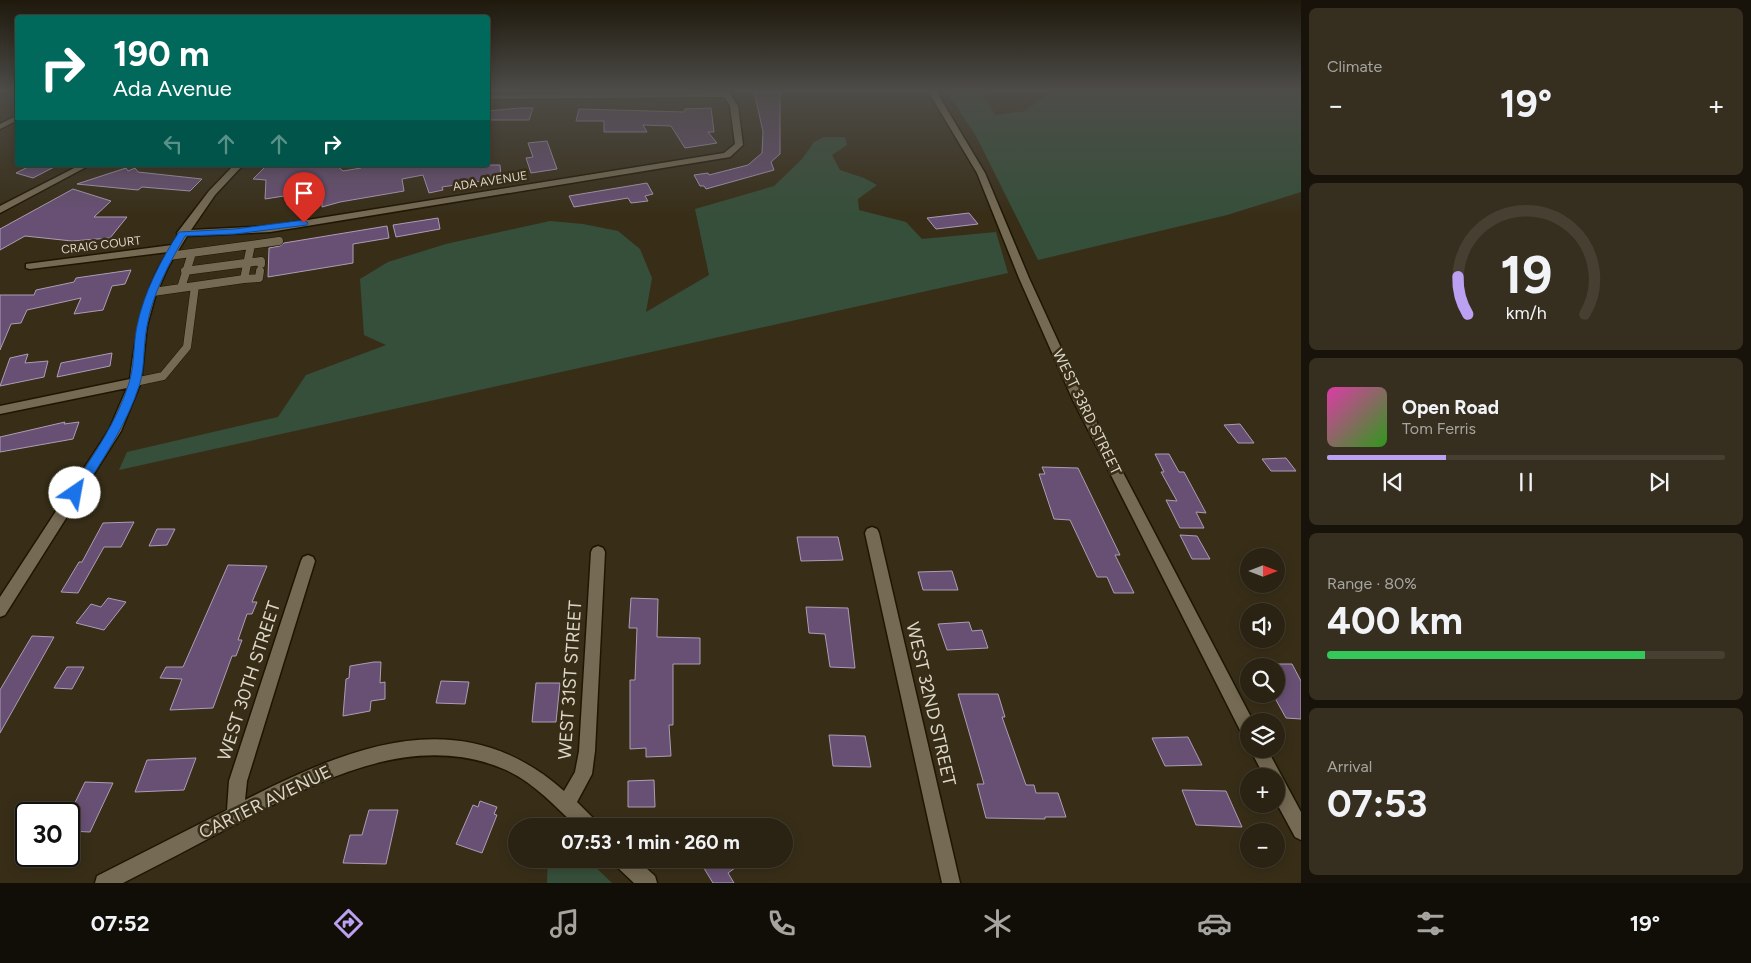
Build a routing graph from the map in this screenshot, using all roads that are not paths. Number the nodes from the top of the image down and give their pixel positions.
1 (737, 132) edge
2 (957, 132) edge
3 (82, 167) edge
4 (234, 167) edge
5 (0, 210) edge
6 (182, 233) junction
7 (279, 241) dead end
8 (251, 245) junction
9 (171, 252) junction
10 (192, 253) junction
11 (247, 263) junction
12 (30, 266) dead end
13 (185, 271) junction
14 (244, 279) junction
15 (195, 286) junction
16 (181, 288) junction
17 (153, 292) junction
18 (135, 382) junction
19 (0, 410) edge
20 (872, 533) dead end
21 (598, 552) dead end
22 (308, 561) dead end
23 (0, 610) edge
24 (1240, 713) edge
25 (1285, 800) edge
26 (566, 805) junction
27 (235, 815) junction
28 (580, 818) edge
29 (1301, 831) edge
30 (632, 868) edge
31 (104, 883) edge
32 (648, 883) edge
33 (951, 883) edge

1 - 6 street, ADA AVENUE
2 - 24 street, WEST 33RD STREET
3 - 5 street
4 - 6 street
6 - 9 street
7 - 8 lane
8 - 10 lane
8 - 11 lane
9 - 10 lane
9 - 12 street, CRAIG COURT
9 - 17 street
10 - 13 lane
11 - 13 lane
11 - 14 lane
11 - 14 lane
13 - 16 lane
14 - 15 lane
15 - 16 lane
15 - 18 lane
16 - 17 lane
17 - 18 street
18 - 19 street
18 - 23 street
20 - 33 street, WEST 32ND STREET
21 - 26 street, WEST 31ST STREET
22 - 27 street, WEST 30TH STREET
25 - 29 street
26 - 27 street, CARTER AVENUE
26 - 28 street, CARTER AVENUE
27 - 31 street, CARTER AVENUE
30 - 32 street

